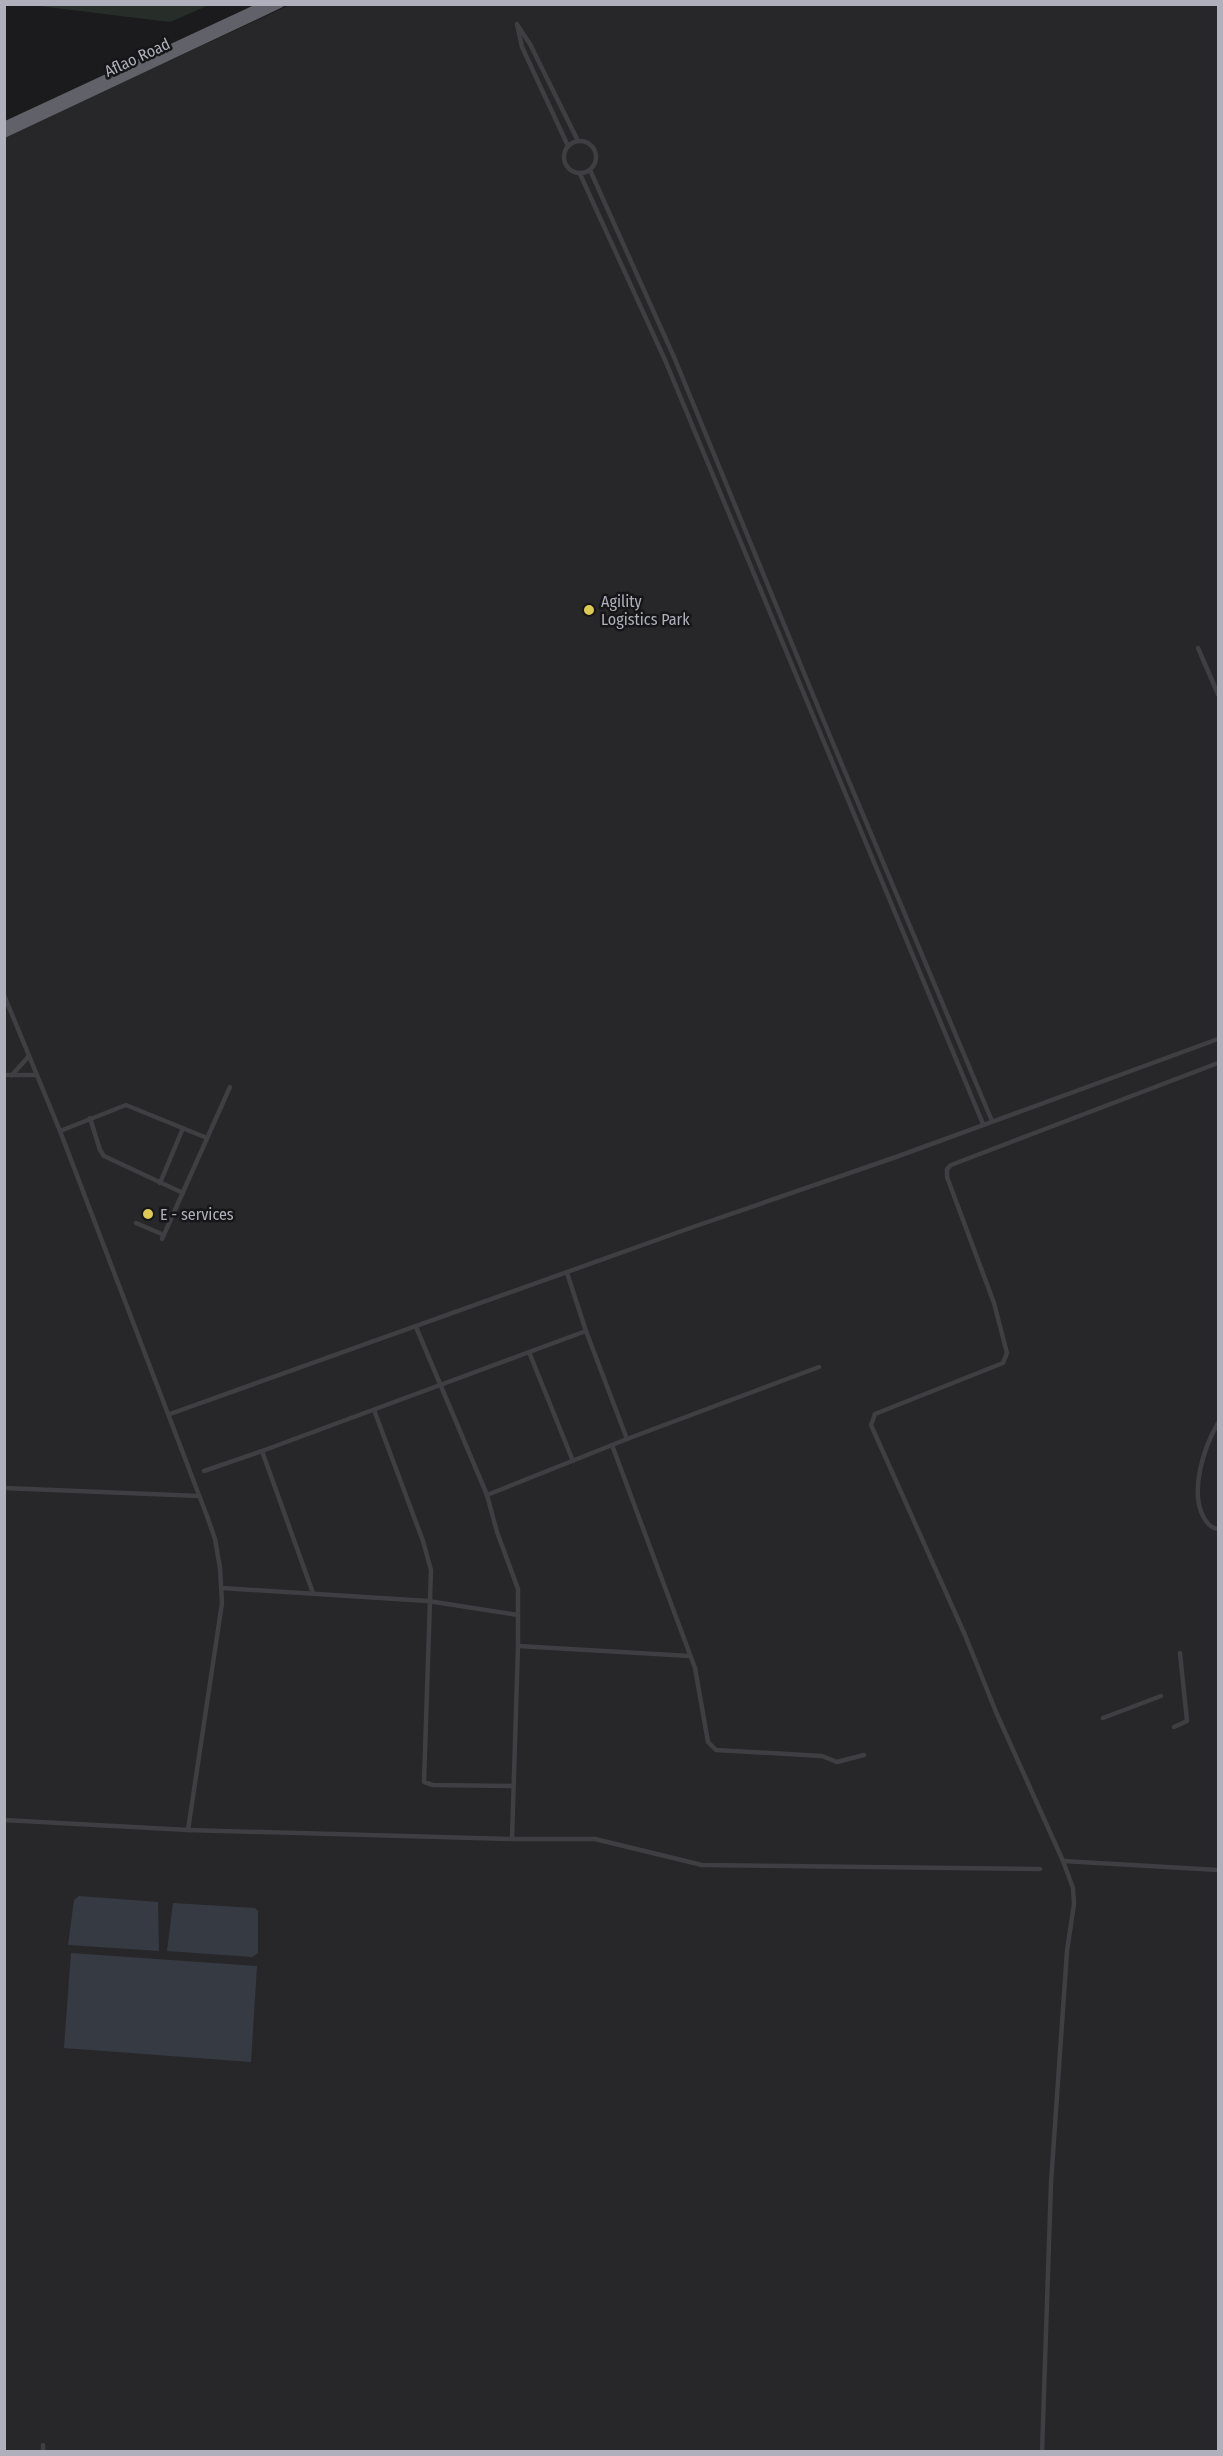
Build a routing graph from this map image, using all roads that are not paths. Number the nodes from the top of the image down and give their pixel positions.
1 (266, 4) edge
2 (280, 4) edge
3 (4, 126) edge
4 (4, 134) edge
5 (578, 141) junction
6 (568, 146) junction
7 (590, 170) junction
8 (580, 174) junction
9 (1198, 648) dead end
10 (1218, 694) edge
11 (4, 995) edge
12 (1218, 1039) edge
13 (29, 1056) junction
14 (1218, 1064) edge
15 (4, 1075) edge
16 (12, 1075) junction
17 (36, 1075) junction
18 (230, 1087) dead end
19 (90, 1118) junction
20 (992, 1121) junction
21 (983, 1124) junction
22 (183, 1128) junction
23 (60, 1131) junction
24 (207, 1138) junction
25 (160, 1183) junction
26 (183, 1193) junction
27 (136, 1223) dead end
28 (567, 1273) junction
29 (416, 1327) junction
30 (586, 1331) junction
31 (529, 1352) junction
32 (819, 1367) dead end
33 (442, 1384) junction
34 (374, 1410) junction
35 (170, 1414) junction
36 (1218, 1423) edge
37 (627, 1439) junction
38 (612, 1445) junction
39 (262, 1451) junction
40 (573, 1461) junction
41 (204, 1471) dead end
42 (4, 1488) edge
43 (487, 1495) junction
44 (199, 1496) junction
45 (1218, 1529) edge
46 (222, 1588) junction
47 (313, 1593) junction
48 (428, 1601) junction
49 (518, 1615) junction
50 (518, 1646) junction
51 (1180, 1653) dead end
52 (690, 1656) junction
53 (1161, 1696) dead end
54 (1102, 1718) dead end
55 (1174, 1727) dead end
56 (864, 1755) dead end
57 (512, 1786) junction
58 (4, 1820) edge
59 (188, 1830) junction
60 (512, 1839) junction
61 (1063, 1861) junction
62 (1040, 1869) dead end
63 (1218, 1870) edge
64 (43, 2445) dead end
65 (43, 2451) edge
66 (1042, 2451) edge

1 - 3 highway, Aflao Road
2 - 4 highway, Aflao Road
5 - 6 street
5 - 6 street
5 - 7 street
6 - 8 street
7 - 8 street
7 - 20 street
8 - 21 street
9 - 10 street
11 - 13 street
12 - 20 street
13 - 16 street
13 - 17 street
14 - 61 street
15 - 16 street
16 - 17 street
17 - 23 street
18 - 24 street
19 - 22 street
19 - 23 street
19 - 25 street
20 - 21 street
21 - 28 street
22 - 24 street
22 - 25 street
23 - 35 street
24 - 26 street
25 - 26 street
26 - 27 street
28 - 29 street
28 - 30 street
29 - 33 street
29 - 35 street
30 - 31 street
30 - 37 street
31 - 33 street
31 - 40 street
32 - 37 street
33 - 34 street
33 - 43 street
34 - 39 street
34 - 48 street
35 - 44 street
36 - 45 street
37 - 38 street
38 - 40 street
38 - 52 street
39 - 41 street
39 - 47 street
40 - 43 street
42 - 44 street
43 - 49 street
44 - 46 street
46 - 47 street
46 - 59 street
47 - 48 street
48 - 49 street
48 - 57 street
49 - 50 street
50 - 52 street
50 - 57 street
51 - 55 street
52 - 56 street
53 - 54 street
57 - 60 street
58 - 59 street
59 - 60 street
60 - 62 street
61 - 63 street
61 - 66 street
64 - 65 street

